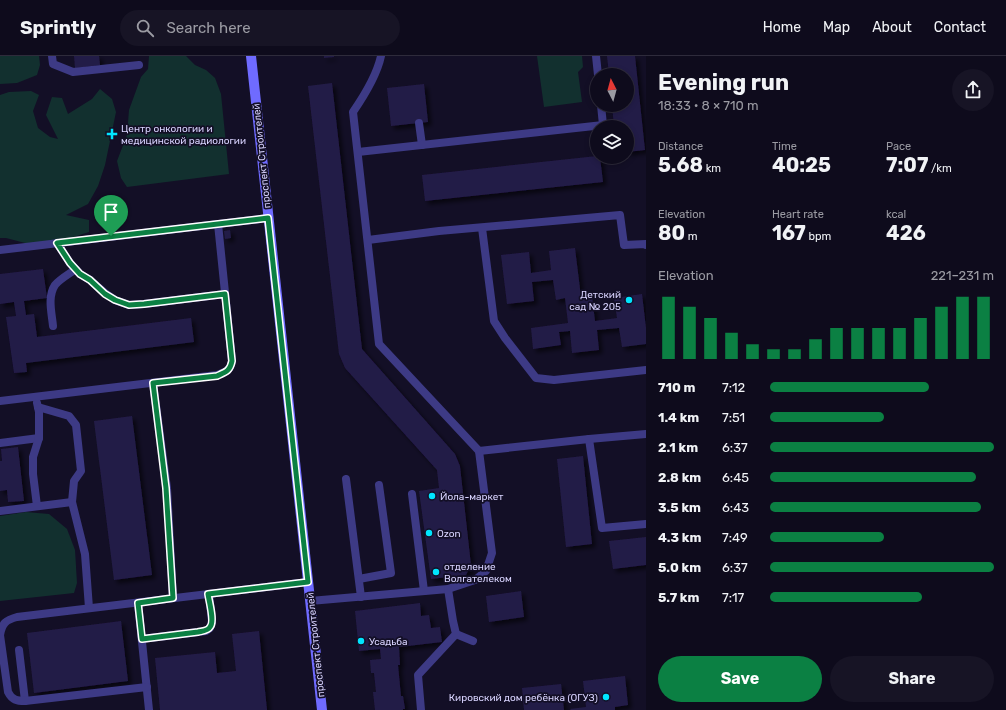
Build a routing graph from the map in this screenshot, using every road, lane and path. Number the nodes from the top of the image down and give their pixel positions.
1 (52, 56) edge
2 (250, 56) edge
3 (381, 56) edge
4 (596, 56) edge
5 (139, 65) dead end
6 (597, 68) edge
7 (602, 112) edge
8 (419, 123) dead end
9 (422, 145) junction
10 (358, 152) junction
11 (268, 218) junction
12 (218, 224) junction
13 (482, 228) junction
14 (368, 240) junction
15 (57, 243) junction
16 (646, 245) edge
17 (0, 250) edge
18 (76, 269) junction
19 (225, 294) junction
20 (53, 326) dead end
21 (646, 370) edge
22 (153, 383) junction
23 (37, 397) junction
24 (0, 401) edge
25 (38, 406) junction
26 (646, 434) edge
27 (39, 438) junction
28 (590, 438) junction
29 (0, 443) edge
30 (478, 451) junction
31 (346, 479) dead end
32 (379, 486) dead end
33 (412, 494) dead end
34 (72, 502) junction
35 (37, 506) junction
36 (0, 511) edge
37 (646, 524) edge
38 (359, 579) junction
39 (308, 582) junction
40 (448, 589) junction
41 (424, 591) junction
42 (208, 594) junction
43 (361, 597) junction
44 (173, 598) junction
45 (310, 601) junction
46 (138, 603) junction
47 (89, 608) junction
48 (456, 634) junction
49 (142, 639) junction
50 (473, 641) dead end
51 (19, 650) dead end
52 (147, 688) junction
53 (25, 701) junction
54 (149, 710) edge
55 (322, 710) edge
56 (421, 710) edge

1 - 5 lane
2 - 11 main road, проспект Строителей
3 - 10 lane
4 - 6 lane
7 - 9 lane
8 - 9 lane
9 - 10 lane
10 - 14 lane
11 - 12 lane
11 - 39 main road, проспект Строителей
12 - 15 lane
12 - 19 lane
13 - 14 lane
13 - 16 lane
13 - 21 lane
14 - 30 lane
15 - 17 lane
15 - 18 lane
18 - 19 lane
18 - 20 lane
19 - 22 lane
22 - 23 lane
22 - 44 lane
23 - 24 lane
23 - 25 lane
25 - 27 lane
25 - 34 lane
26 - 28 lane
27 - 29 lane
27 - 35 lane
28 - 30 lane
28 - 37 lane
30 - 40 lane
31 - 38 lane
32 - 38 lane
33 - 41 lane
34 - 35 lane
34 - 47 lane
35 - 36 lane
38 - 43 lane
39 - 42 lane
39 - 45 main road, проспект Строителей
40 - 41 lane
40 - 48 lane
41 - 43 lane
42 - 44 lane
42 - 49 lane
43 - 45 lane
44 - 46 lane
45 - 55 main road, проспект Строителей
46 - 47 lane
46 - 49 lane
47 - 53 lane
48 - 50 lane
48 - 56 lane
49 - 52 lane
51 - 53 lane
52 - 53 lane
52 - 54 lane

